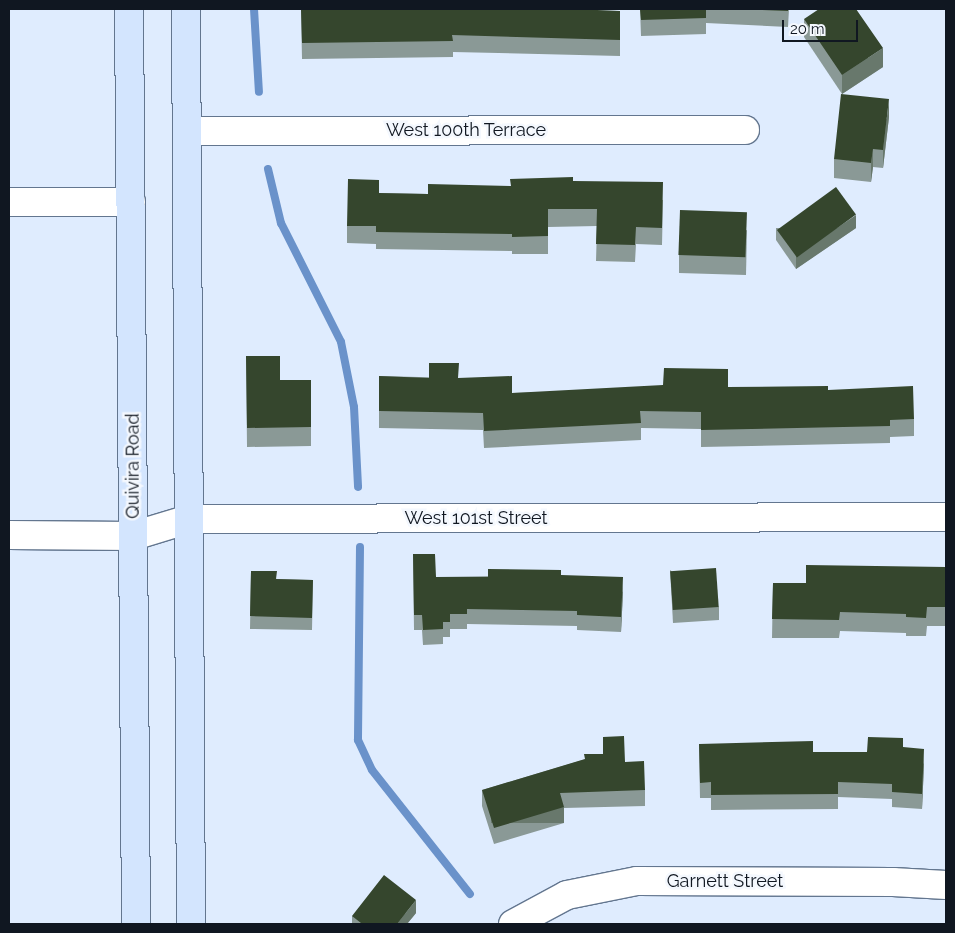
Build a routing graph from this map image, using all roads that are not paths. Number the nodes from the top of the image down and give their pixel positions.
1 (129, 9) edge
2 (186, 9) edge
3 (745, 130) dead end
4 (187, 131) junction
5 (9, 202) edge
6 (131, 202) junction
7 (946, 517) edge
8 (189, 519) junction
9 (9, 535) edge
10 (133, 536) junction
11 (946, 885) edge
12 (136, 924) edge
13 (192, 924) edge
14 (512, 924) edge

1 - 6 main road, Quivira Road
2 - 4 main road
3 - 4 street, West 100th Terrace
4 - 8 main road
5 - 6 street
6 - 10 main road, Quivira Road
7 - 8 street, West 101st Street
8 - 10 street, West 101st Street
8 - 13 main road
9 - 10 street, West 101st Street
10 - 12 main road, Quivira Road
11 - 14 street, Garnett Street

